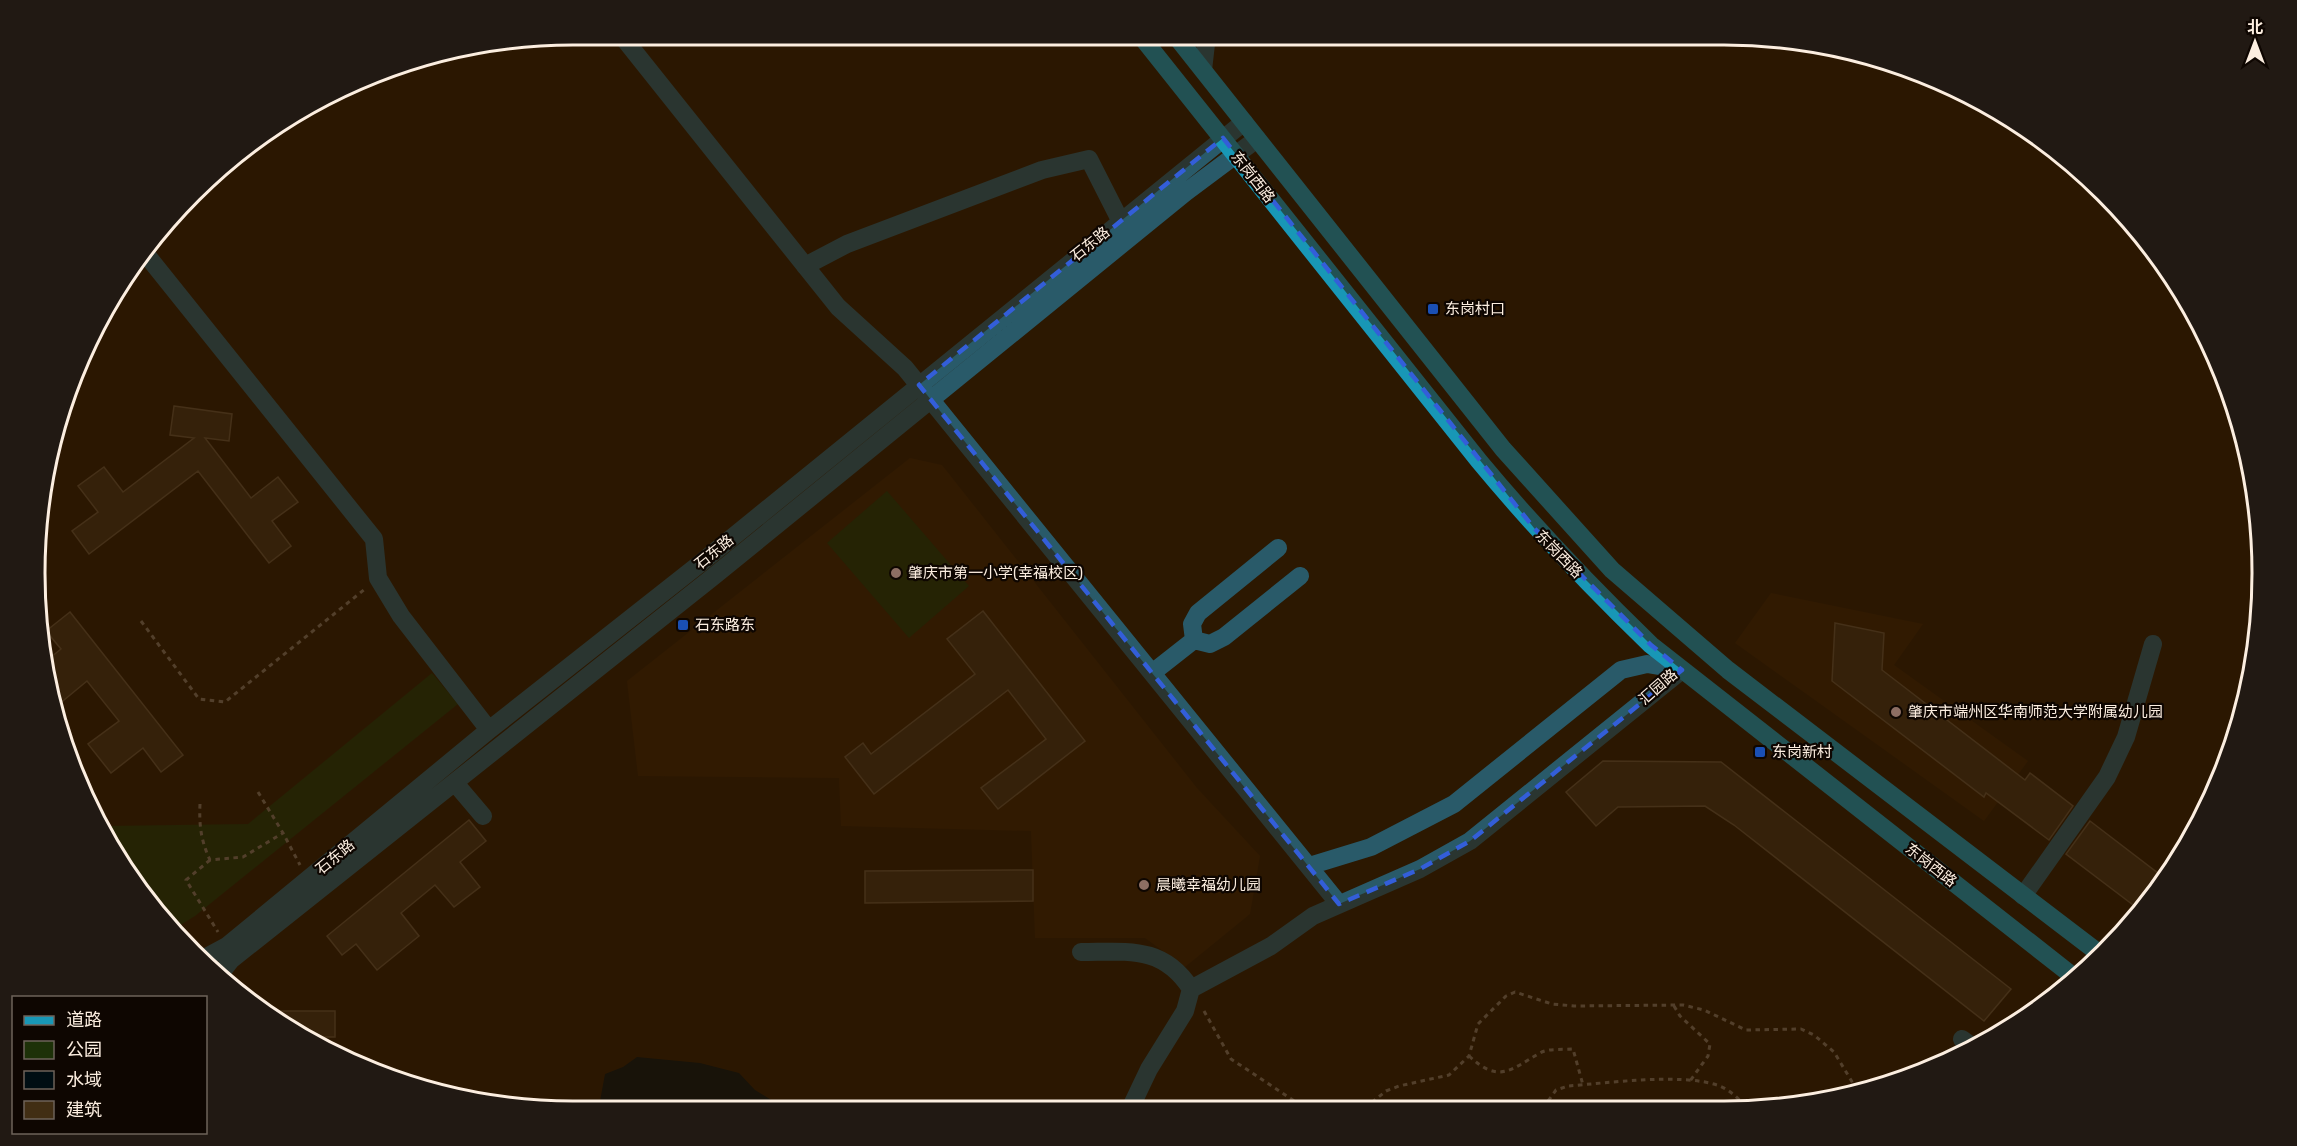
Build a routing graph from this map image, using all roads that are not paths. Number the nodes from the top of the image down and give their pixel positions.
1 (630, 45) edge
2 (1148, 45) edge
3 (1183, 45) edge
4 (1207, 45) edge
5 (1203, 70) junction
6 (1244, 122) junction
7 (1223, 138) junction
8 (1257, 139) junction
9 (1236, 155) junction
10 (1120, 220) junction
11 (149, 258) edge
12 (805, 266) junction
13 (919, 385) junction
14 (931, 400) junction
15 (1278, 548) dead end
16 (1300, 576) dead end
17 (1194, 640) junction
18 (2153, 644) dead end
19 (1682, 670) junction
20 (1152, 673) junction
21 (489, 730) junction
22 (455, 783) junction
23 (483, 816) dead end
24 (1308, 866) junction
25 (2023, 896) junction
26 (1339, 904) junction
27 (2094, 949) edge
28 (1081, 952) dead end
29 (210, 955) edge
30 (224, 969) edge
31 (2069, 972) edge
32 (1191, 989) junction
33 (1134, 1101) edge

1 - 12 street
2 - 7 main road, 东岗西路
3 - 5 main road, 东岗西路
4 - 5 street
5 - 6 main road, 东岗西路
6 - 7 street, 石东路
6 - 8 main road, 东岗西路
7 - 9 main road, 东岗西路
7 - 10 street, 石东路
8 - 9 street, 石东路
8 - 25 main road, 东岗西路
9 - 14 street, 石东路
9 - 19 main road, 东岗西路
10 - 12 street
10 - 13 street, 石东路
11 - 21 street
12 - 13 street
13 - 14 street
13 - 21 street, 石东路
14 - 20 street
14 - 22 street, 石东路
15 - 17 street
16 - 17 street
17 - 20 street
18 - 25 street
19 - 24 street, 汇园路
19 - 26 street, 汇园路
19 - 31 main road, 东岗西路
20 - 24 street
21 - 29 street, 石东路
22 - 23 street
22 - 30 street, 石东路
24 - 26 street
25 - 27 main road, 东岗西路
26 - 32 street, 汇园路
28 - 32 street
32 - 33 street

